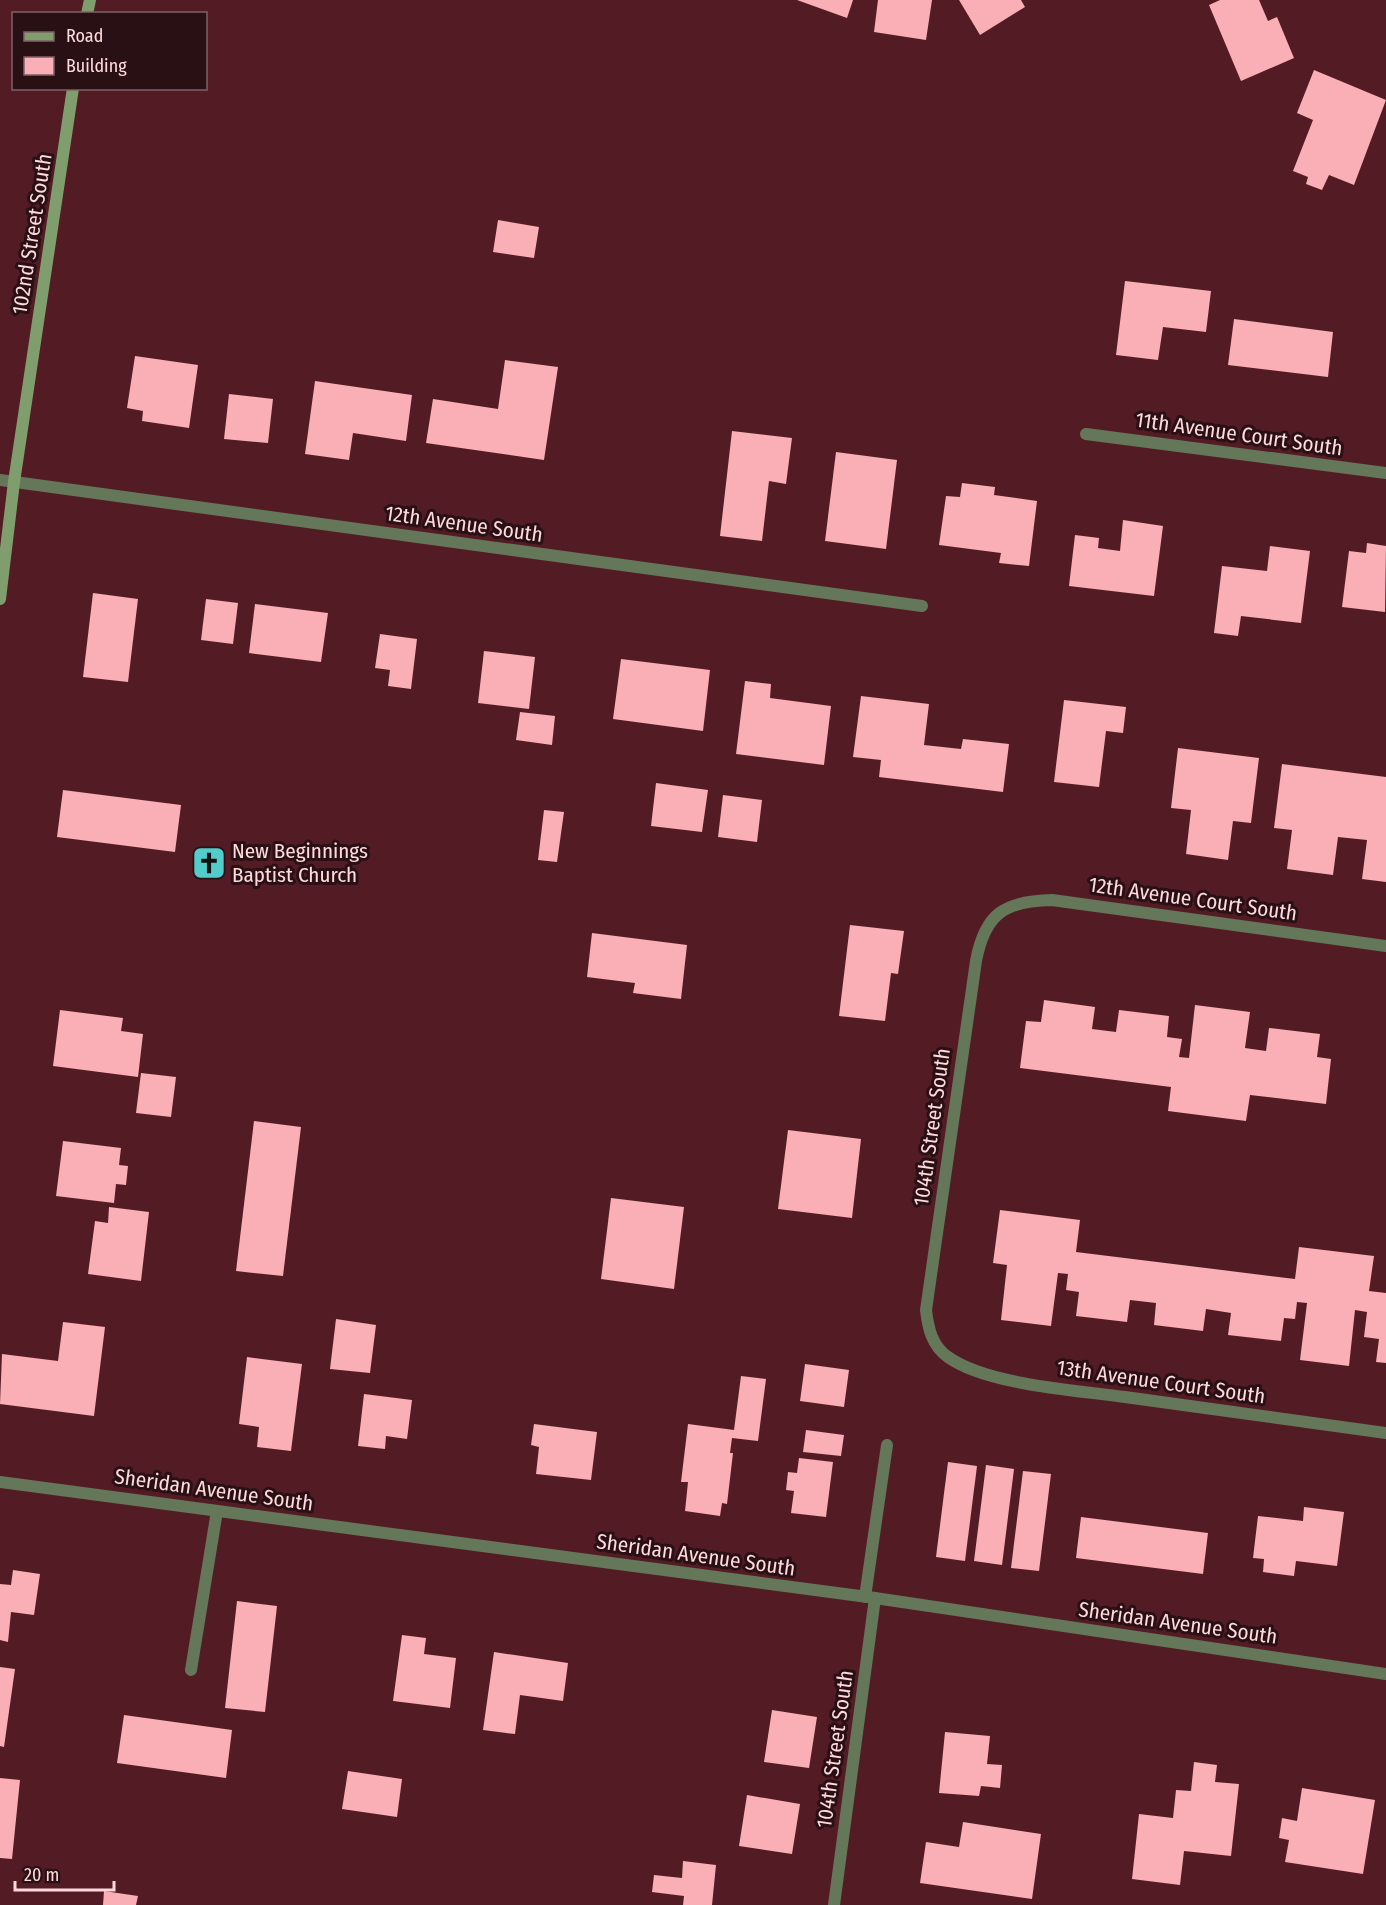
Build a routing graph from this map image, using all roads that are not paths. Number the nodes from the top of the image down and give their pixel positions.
1 (73, 90) edge
2 (1086, 434) dead end
3 (1386, 474) edge
4 (0, 480) edge
5 (14, 482) junction
6 (0, 600) edge
7 (922, 606) dead end
8 (997, 914) joint
9 (1386, 946) edge
10 (939, 1349) joint
11 (1386, 1432) edge
12 (887, 1445) dead end
13 (0, 1482) edge
14 (217, 1510) junction
15 (870, 1598) junction
16 (191, 1670) dead end
17 (1386, 1674) edge
18 (834, 1905) edge

1 - 5 street, 102nd Street South
2 - 3 street, 11th Avenue Court South
4 - 5 street, 12th Avenue South
5 - 6 street, 102nd Street South
5 - 7 street, 12th Avenue South
8 - 9 street, 12th Avenue Court South
8 - 10 street, 104th Street South
10 - 11 street, 13th Avenue Court South
12 - 15 street, 104th Street South
13 - 14 street, Sheridan Avenue South
14 - 15 street, Sheridan Avenue South
14 - 16 street
15 - 17 street, Sheridan Avenue South
15 - 18 street, 104th Street South

